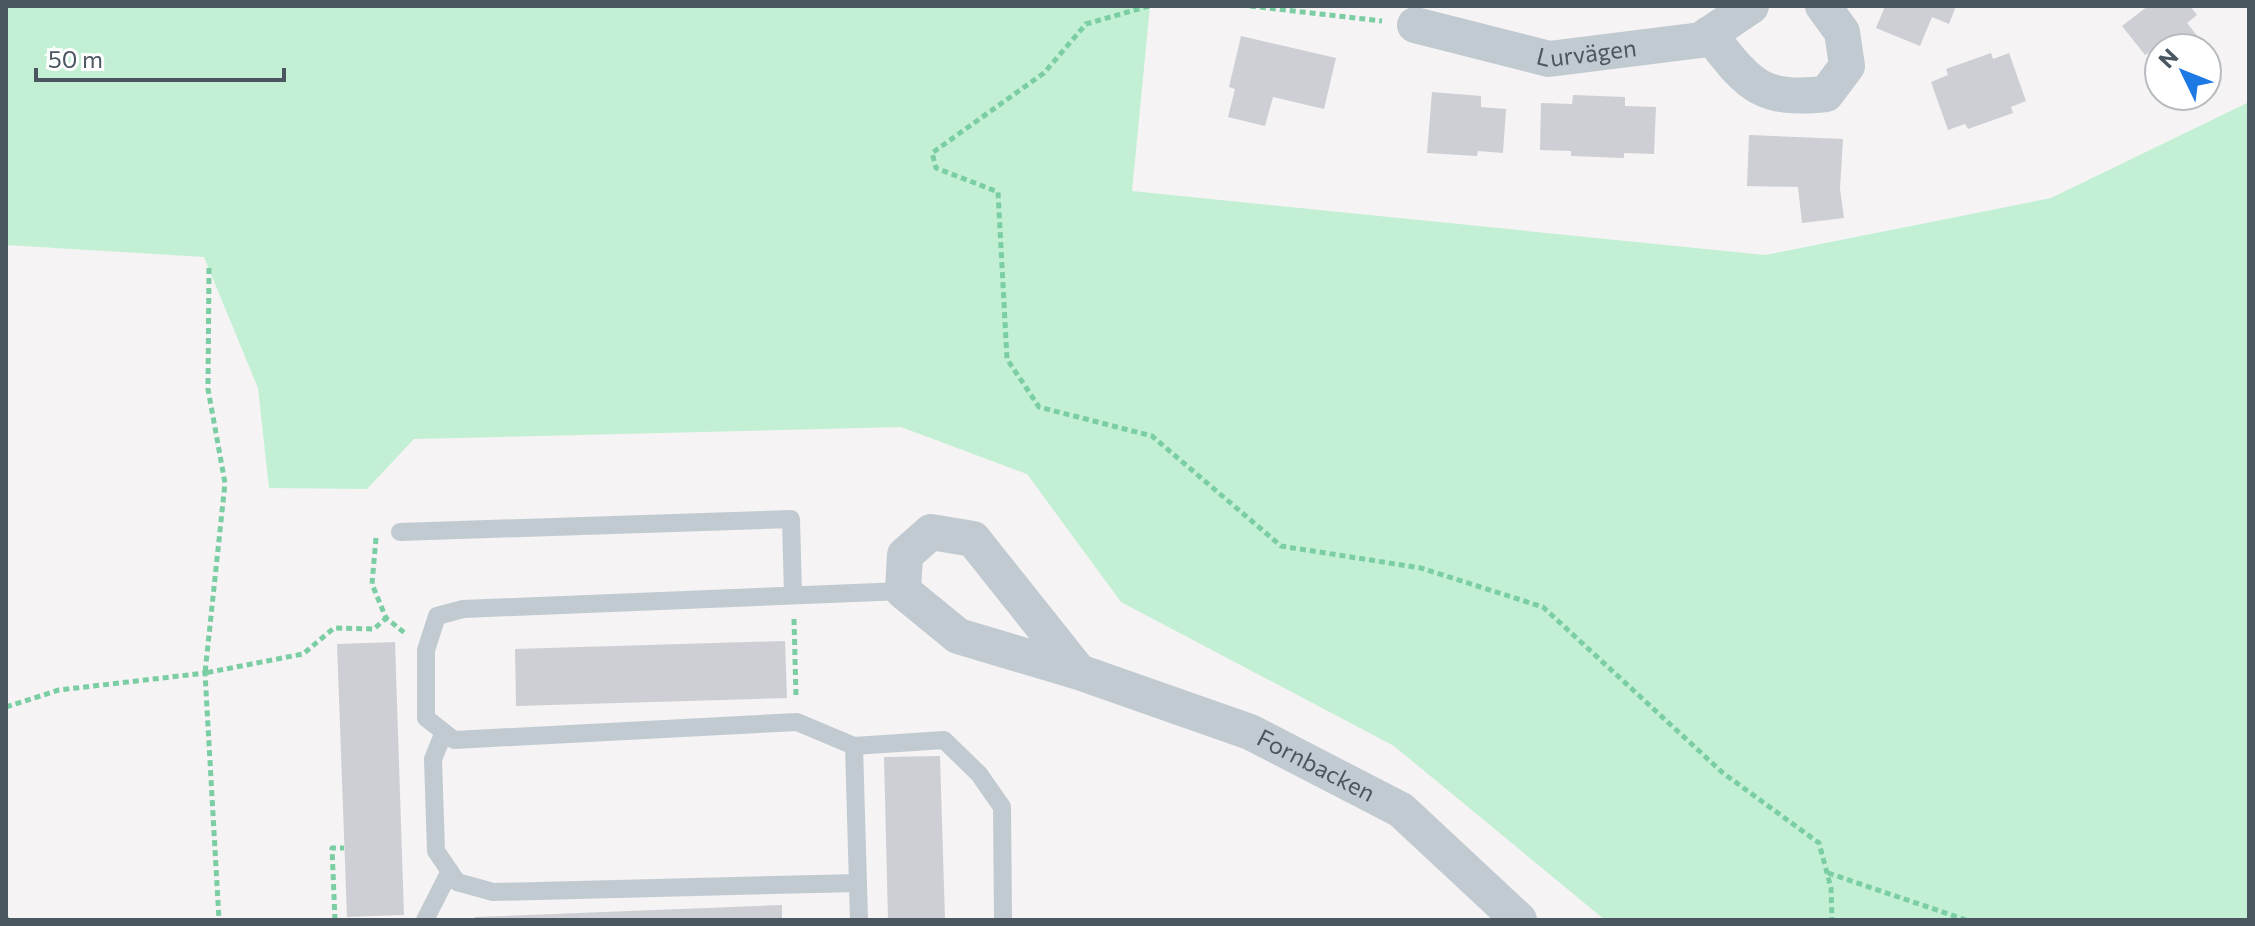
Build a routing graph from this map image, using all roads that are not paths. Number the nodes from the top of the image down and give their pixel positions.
1 (1751, 6) edge
2 (1823, 6) edge
3 (1415, 25) road end
4 (1709, 34) junction
5 (400, 532) road end
6 (903, 591) junction
7 (793, 594) junction
8 (1079, 672) junction
9 (444, 732) junction
10 (854, 746) junction
11 (450, 871) junction
12 (858, 883) junction
13 (425, 920) edge
14 (859, 920) edge
15 (1003, 920) edge
16 (1519, 920) edge

1 - 4 street, Lurvägen
2 - 4 street
3 - 4 street, Lurvägen
5 - 7 lane
6 - 7 lane
6 - 8 street, Fornbacken
6 - 8 street
7 - 9 lane
8 - 16 street, Fornbacken
9 - 10 lane
9 - 11 lane
10 - 12 lane
10 - 15 lane
11 - 12 lane
11 - 13 lane
12 - 14 lane

